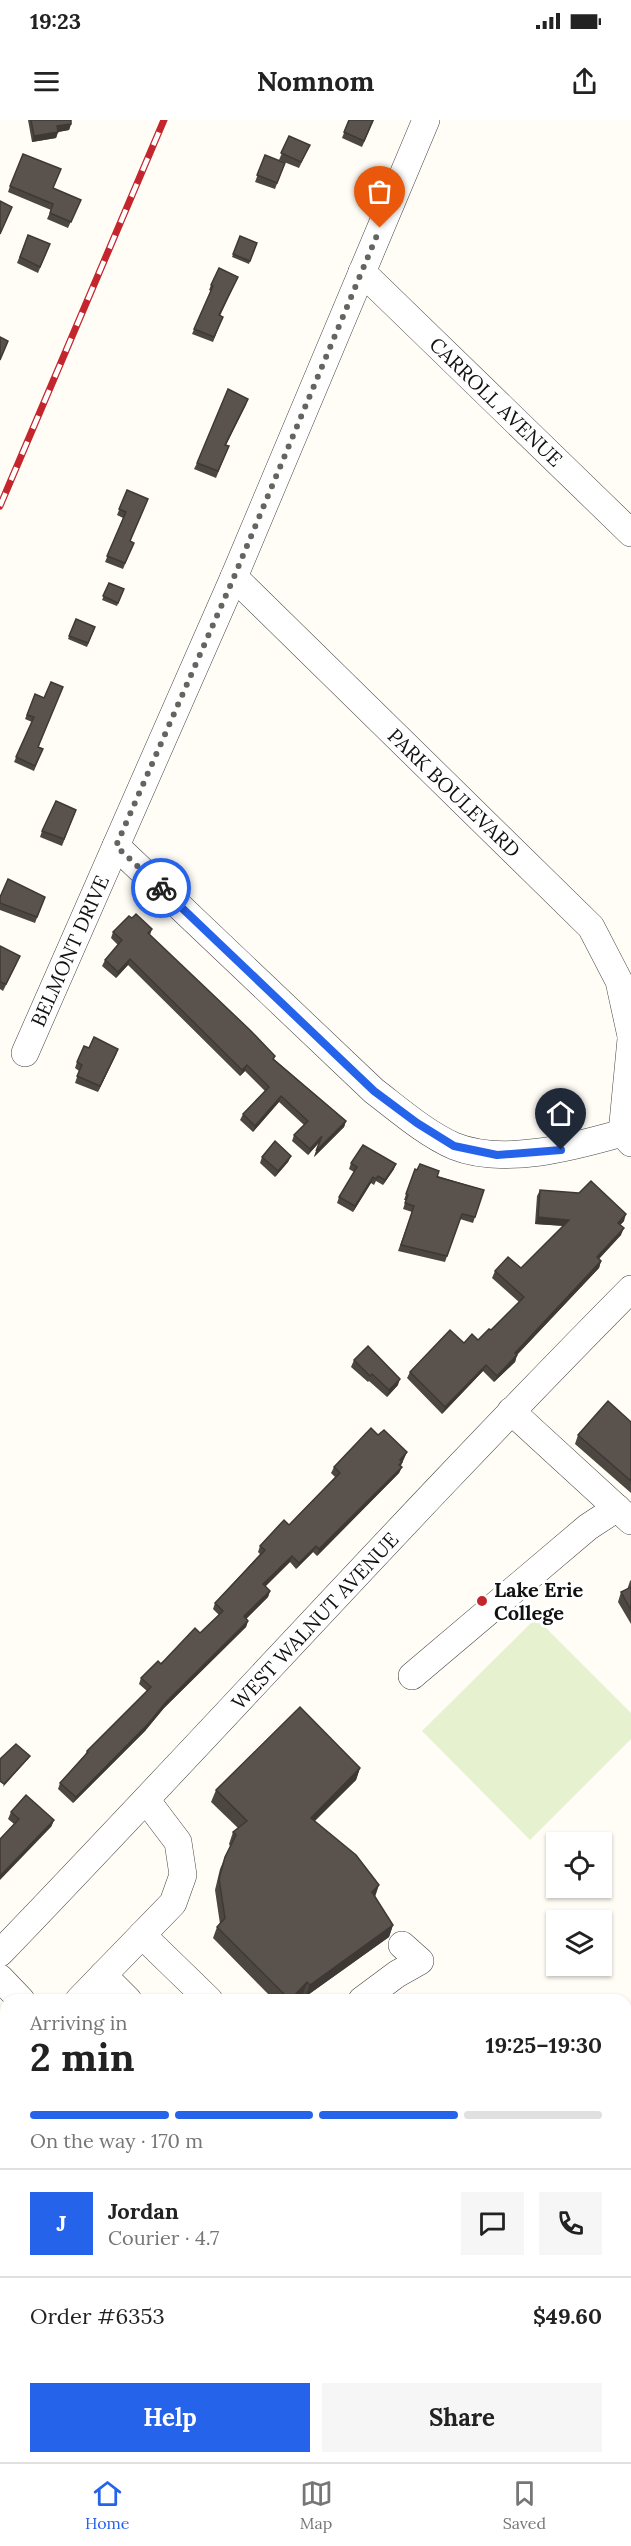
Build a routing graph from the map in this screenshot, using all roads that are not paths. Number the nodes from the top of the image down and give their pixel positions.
1 (426, 120) edge
2 (362, 272) junction
3 (631, 533) edge
4 (234, 577) junction
5 (116, 846) junction
6 (631, 1038) edge
7 (25, 1053) dead end
8 (626, 1138) edge
9 (631, 1289) edge
10 (511, 1411) junction
11 (624, 1514) edge
12 (412, 1676) dead end
13 (147, 1801) junction
14 (142, 1935) junction
15 (402, 1946) dead end
16 (0, 1953) edge
17 (103, 1975) junction
18 (0, 1978) edge
19 (15, 1994) edge
20 (85, 1994) edge
21 (122, 1994) edge
22 (202, 1994) edge
23 (370, 1994) edge

1 - 2 street, BELMONT DRIVE
2 - 3 street, CARROLL AVENUE
2 - 4 street, BELMONT DRIVE
4 - 5 street, BELMONT DRIVE
4 - 6 street, PARK BOULEVARD
5 - 7 street, BELMONT DRIVE
5 - 8 street
6 - 8 street, PARK BOULEVARD
9 - 10 street, WEST WALNUT AVENUE
10 - 11 street
10 - 13 street, WEST WALNUT AVENUE
11 - 12 street
13 - 14 street
13 - 16 street, WEST WALNUT AVENUE
14 - 17 street
14 - 22 street
15 - 23 street
17 - 20 street
17 - 21 street
18 - 19 street

